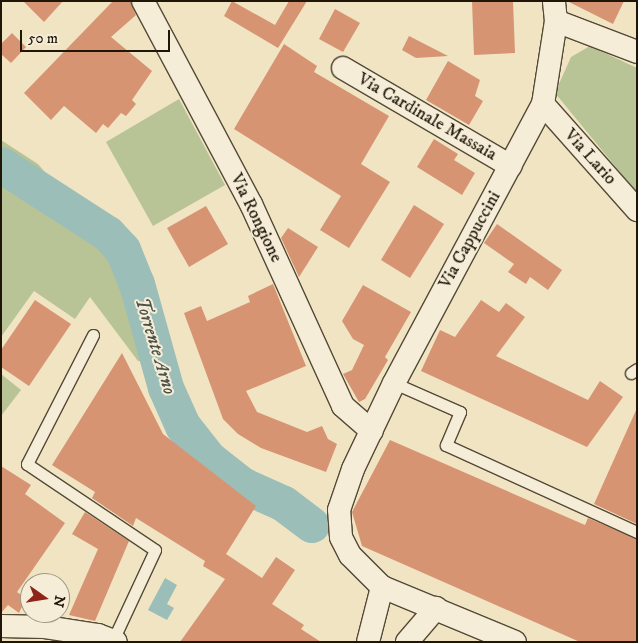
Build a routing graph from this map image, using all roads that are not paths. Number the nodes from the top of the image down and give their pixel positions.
1 (143, 1) edge
2 (555, 11) edge
3 (637, 52) edge
4 (343, 68) dead end
5 (543, 104) junction
6 (511, 166) junction
7 (637, 210) edge
8 (93, 335) dead end
9 (394, 383) junction
10 (372, 432) junction
11 (637, 532) edge
12 (382, 587) junction
13 (436, 608) junction
14 (1, 626) edge
15 (114, 641) edge
16 (368, 642) edge
17 (407, 642) edge
18 (515, 642) edge

1 - 10 street, Via Rongione
2 - 3 street
2 - 5 street, Via Cappuccini
4 - 6 street, Via Cardinale Massaia
5 - 6 street, Via Cappuccini
5 - 7 street, Via Lario
6 - 9 street, Via Cappuccini
8 - 15 lane
9 - 10 street, Via Cappuccini
9 - 11 lane
10 - 12 street, Via Cappuccini
12 - 13 street, Via Cappuccini
12 - 16 street
13 - 17 street
13 - 18 street, Via Cappuccini
14 - 15 street

